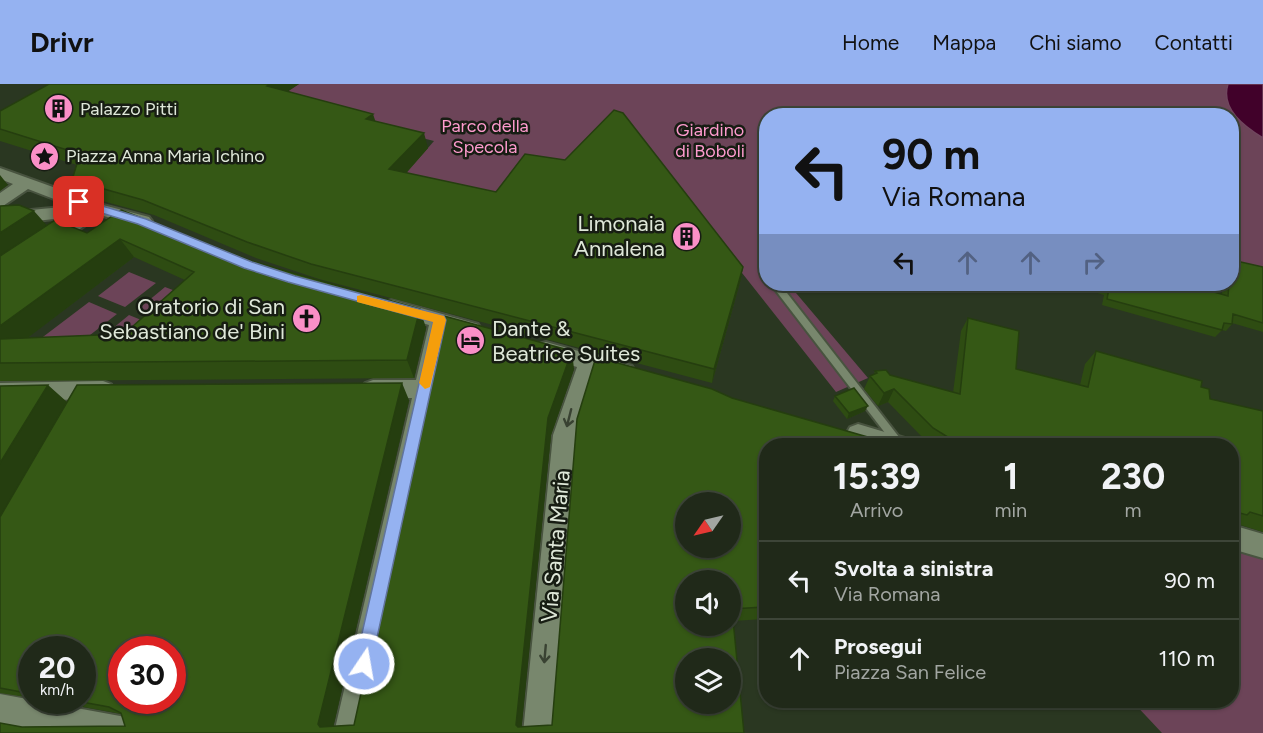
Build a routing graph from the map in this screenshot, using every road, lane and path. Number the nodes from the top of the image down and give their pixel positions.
1 (0, 173) edge
2 (22, 181) junction
3 (0, 202) edge
4 (97, 209) junction
5 (0, 219) edge
6 (166, 231) edge
7 (0, 275) edge
8 (781, 291) edge
9 (371, 302) edge
10 (440, 320) junction
11 (494, 335) edge
12 (526, 345) edge
13 (589, 363) junction
14 (646, 378) edge
15 (349, 389) edge
16 (424, 389) junction
17 (88, 390) junction
18 (122, 390) edge
19 (0, 392) edge
20 (74, 414) edge
21 (835, 428) edge
22 (871, 438) edge
23 (894, 438) edge
24 (1239, 539) edge
25 (1263, 546) edge
26 (0, 709) edge
27 (131, 733) edge
28 (349, 733) edge
29 (538, 733) edge

1 - 2 street
2 - 3 street
2 - 4 street
4 - 5 street
4 - 6 street
4 - 7 street
8 - 23 lane
9 - 10 street
10 - 11 street
10 - 16 street
12 - 13 street
13 - 14 street
13 -> 29 street, Via Santa Maria
15 - 16 street
16 - 28 street
17 - 18 street
17 - 19 street
17 - 20 street
21 - 22 street
24 - 25 street
26 - 27 street

